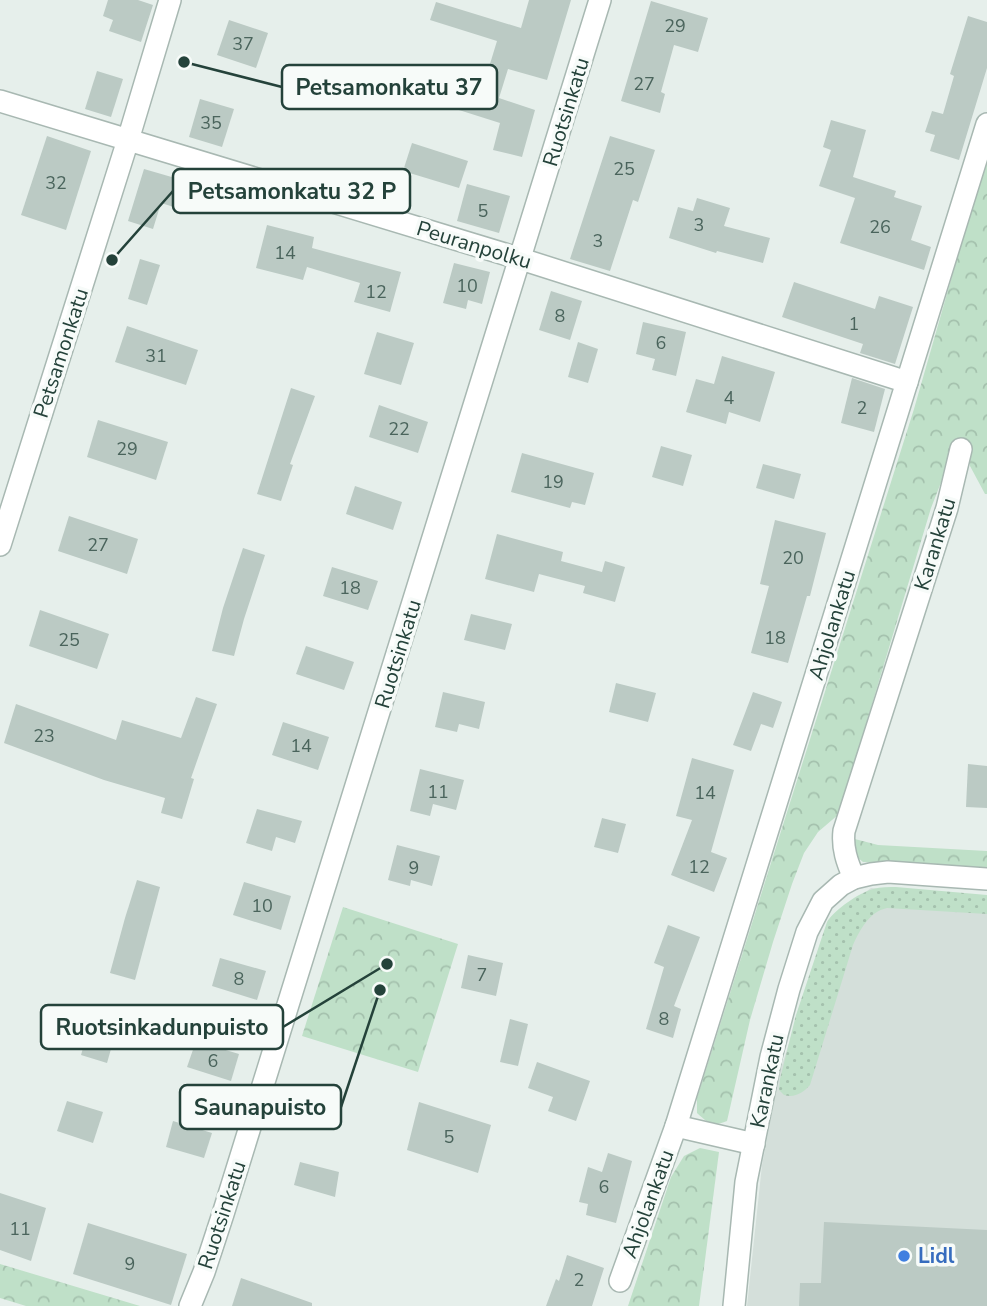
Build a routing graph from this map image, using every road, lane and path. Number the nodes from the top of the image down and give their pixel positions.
1 (170, 0) edge
2 (600, 0) edge
3 (0, 101) edge
4 (987, 124) edge
5 (128, 140) junction
6 (521, 259) junction
7 (906, 382) junction
8 (961, 449) dead end
9 (0, 545) edge
10 (853, 878) junction
11 (987, 879) edge
12 (676, 1126) junction
13 (754, 1144) junction
14 (620, 1281) dead end
15 (190, 1306) edge
16 (734, 1306) edge

1 - 5 street, Petsamonkatu
2 - 6 street, Ruotsinkatu
3 - 5 street, Peuranpolku
4 - 7 street, Ahjolankatu
5 - 6 street, Peuranpolku
5 - 9 street, Petsamonkatu
6 - 7 street, Peuranpolku
6 - 15 street, Ruotsinkatu
7 - 12 street, Ahjolankatu
8 - 10 street, Karankatu
10 - 11 street, Karankatu
10 - 13 street, Karankatu
12 - 13 street, Ahjolankatu
12 - 14 street, Ahjolankatu
13 - 16 street, Karankatu

